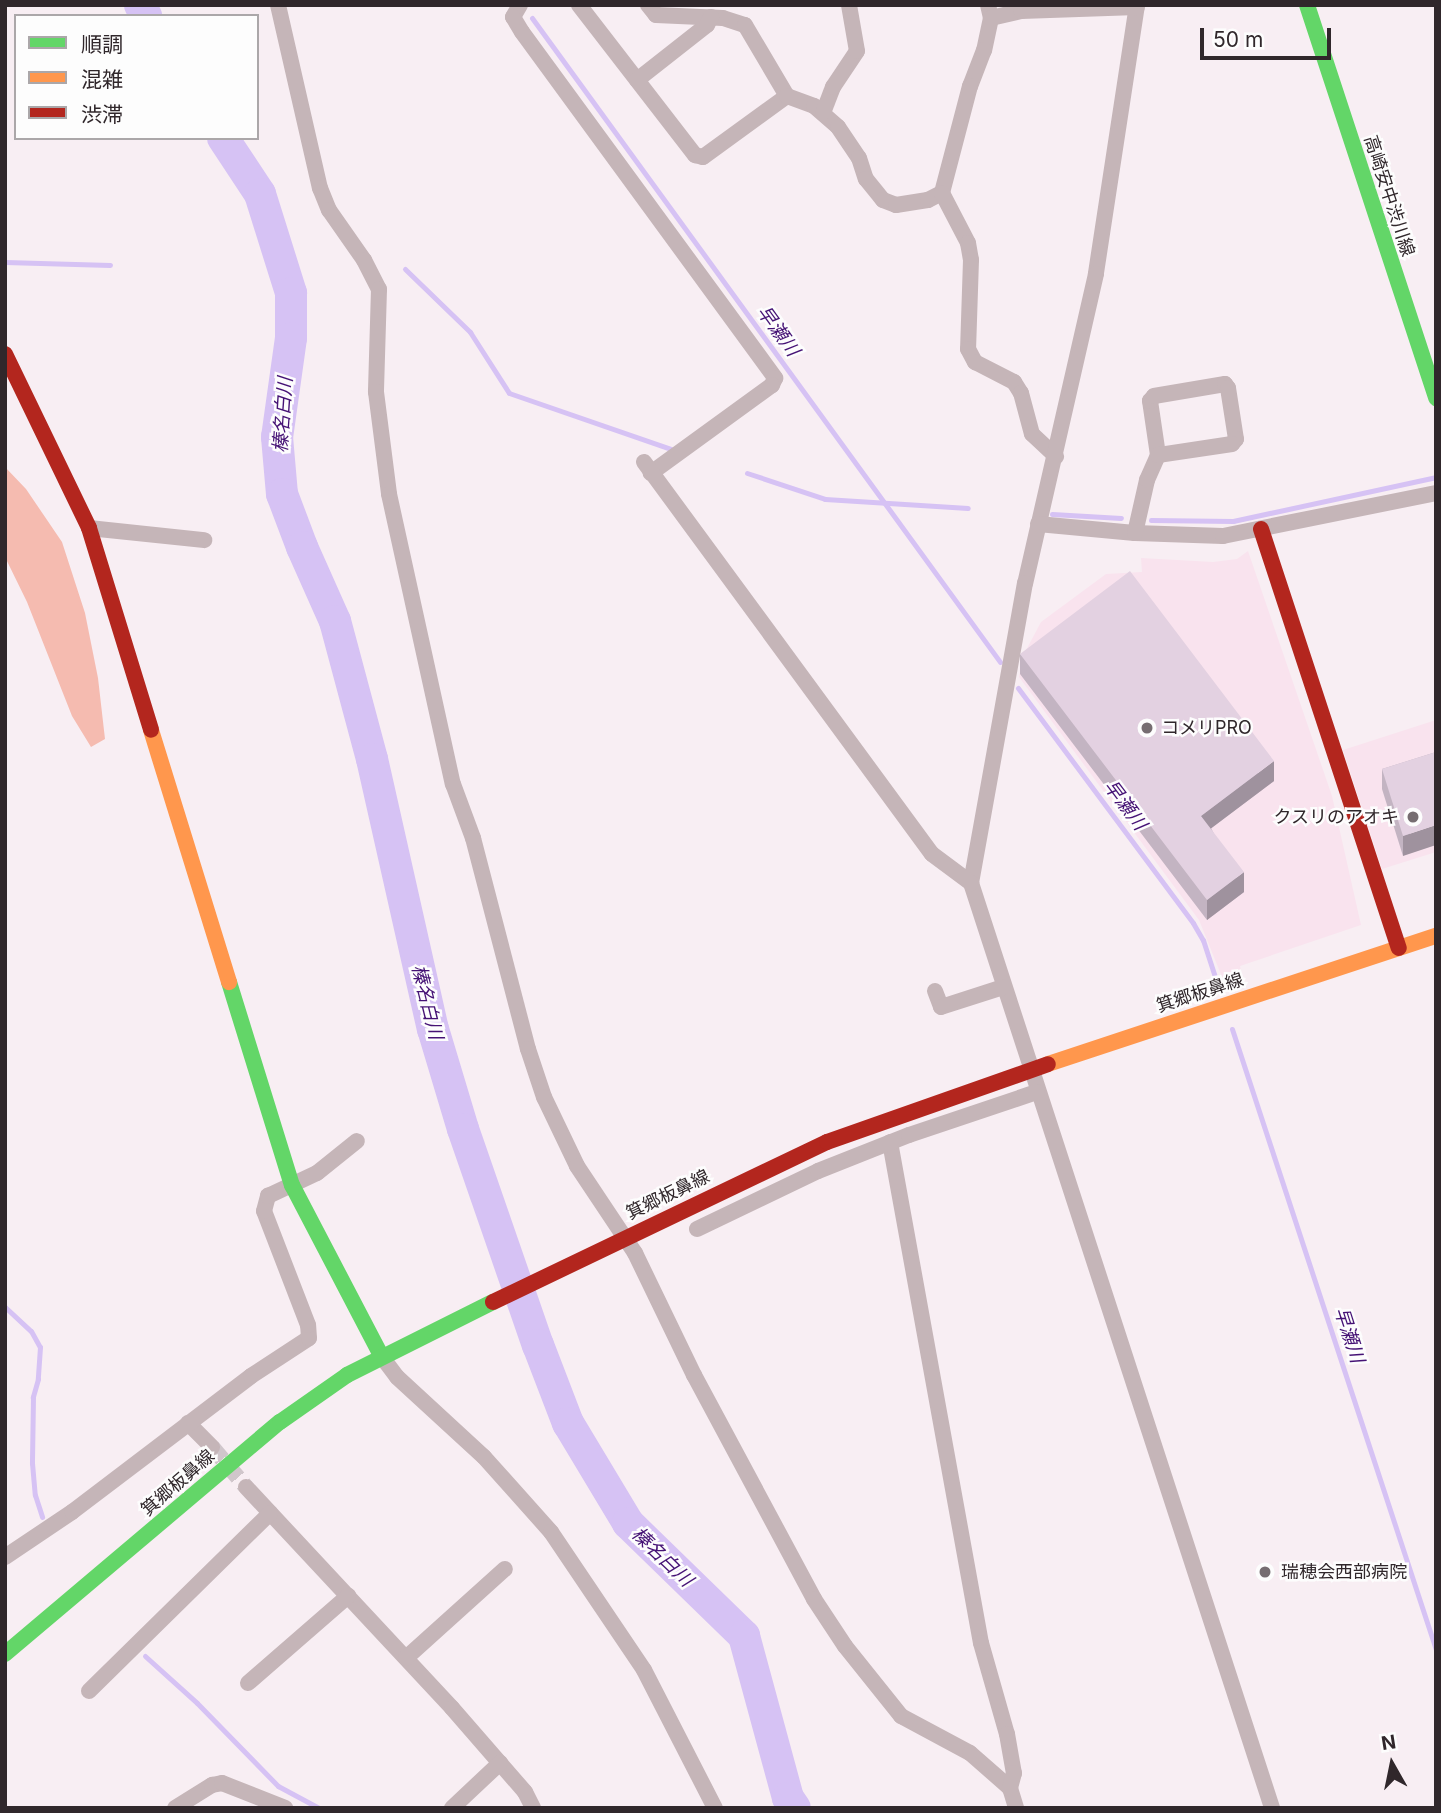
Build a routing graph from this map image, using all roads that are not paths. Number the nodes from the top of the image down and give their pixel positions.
1 (278, 5) edge
2 (579, 5) edge
3 (648, 5) edge
4 (849, 5) edge
5 (1307, 5) edge
6 (1137, 6) edge
7 (517, 7) edge
8 (989, 12) edge
9 (711, 17) junction
10 (636, 80) junction
11 (787, 96) junction
12 (823, 113) junction
13 (942, 193) junction
14 (5, 354) edge
15 (1436, 398) edge
16 (1158, 455) junction
17 (1056, 456) junction
18 (1436, 493) edge
19 (1038, 524) junction
20 (89, 528) junction
21 (1261, 529) junction
22 (1135, 533) junction
23 (204, 540) dead end
24 (971, 883) junction
25 (1436, 936) edge
26 (1399, 948) junction
27 (1003, 987) junction
28 (935, 991) dead end
29 (1030, 1070) junction
30 (1037, 1092) junction
31 (357, 1141) dead end
32 (890, 1142) junction
33 (292, 1185) junction
34 (697, 1229) dead end
35 (618, 1240) junction
36 (382, 1357) junction
37 (188, 1423) junction
38 (212, 1447) tunnel mouth
39 (246, 1487) tunnel mouth
40 (270, 1513) junction
41 (5, 1557) edge
42 (506, 1569) dead end
43 (348, 1596) junction
44 (5, 1654) edge
45 (406, 1658) junction
46 (248, 1683) dead end
47 (89, 1691) dead end
48 (500, 1763) junction
49 (1010, 1788) junction
50 (175, 1808) edge
51 (285, 1808) edge
52 (452, 1808) edge
53 (533, 1808) edge
54 (715, 1808) edge
55 (1016, 1808) edge
56 (1272, 1808) edge

1 - 35 street
2 - 10 street
3 - 9 street
4 - 12 street
5 - 15 main road, 高崎安中渋川線
6 - 8 street
6 - 17 street
7 - 24 street
8 - 13 street
9 - 10 street
9 - 11 street
10 - 11 street
11 - 12 street
12 - 13 street
13 - 17 street
14 - 20 main road
16 - 16 street
16 - 22 street
17 - 19 street
18 - 21 street
19 - 22 street
19 - 24 street
20 - 23 street
20 - 33 main road
21 - 22 street
21 - 26 main road
24 - 27 street
25 - 26 main road, 箕郷板鼻線
26 - 29 main road, 箕郷板鼻線
27 - 28 street
27 - 29 street
29 - 30 street
29 - 35 main road, 箕郷板鼻線
30 - 32 street
30 - 56 street
31 - 33 street
32 - 34 street
32 - 49 street
33 - 36 main road
33 - 37 street
35 - 36 main road, 箕郷板鼻線
35 - 49 street
36 - 44 main road, 箕郷板鼻線
36 - 54 street
37 - 38 street
37 - 41 street
39 - 40 street
40 - 43 street
40 - 47 street
42 - 45 street
43 - 45 street
43 - 46 street
45 - 48 street
48 - 52 street
48 - 53 street
49 - 55 street
50 - 51 street

